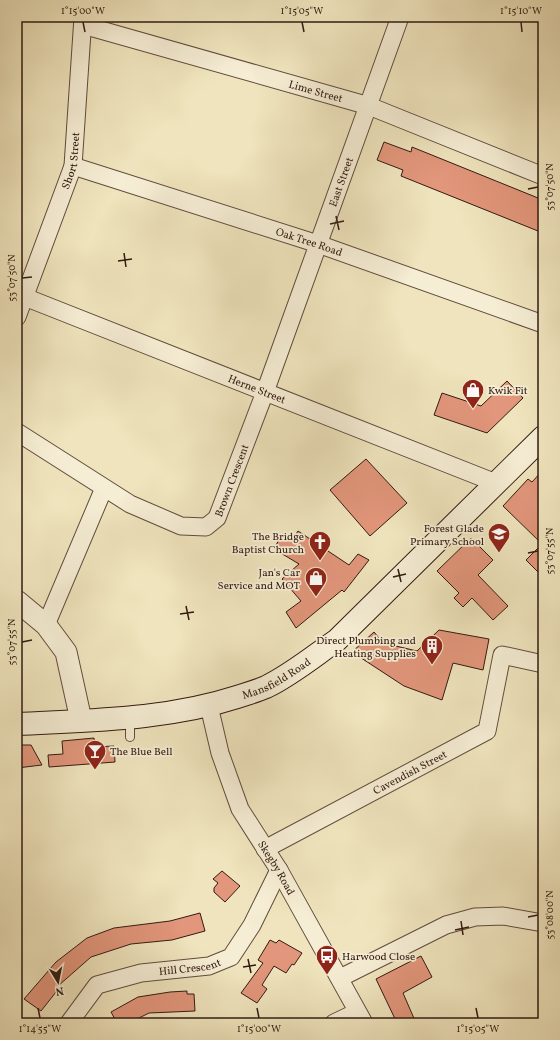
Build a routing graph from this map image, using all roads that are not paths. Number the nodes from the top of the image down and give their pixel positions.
1 (400, 17) edge
2 (83, 21) edge
3 (369, 106) junction
4 (73, 166) junction
5 (543, 176) edge
6 (318, 244) junction
7 (20, 295) edge
8 (17, 317) edge
9 (543, 324) edge
10 (265, 392) junction
11 (17, 432) edge
12 (543, 437) edge
13 (496, 483) junction
14 (104, 488) junction
15 (17, 601) edge
16 (46, 625) junction
17 (543, 664) edge
18 (209, 706) junction
19 (81, 720) junction
20 (17, 724) edge
21 (265, 849) junction
22 (279, 870) junction
23 (543, 923) edge
24 (340, 978) junction
25 (360, 1017) edge
26 (69, 1023) edge
27 (334, 1023) edge

1 - 3 street, East Street
2 - 3 street, Lime Street
2 - 4 street, Short Street
3 - 5 street, Lime Street
3 - 6 street, East Street
4 - 6 street, Oak Tree Road
4 - 7 street, Short Street
6 - 9 street, Oak Tree Road
6 - 10 street, East Street
7 - 8 street
7 - 10 street, Herne Street
10 - 13 street, Herne Street
10 - 14 street, Brown Crescent
11 - 14 street, Brown Crescent
12 - 13 main road, Mansfield Road
13 - 18 main road, Mansfield Road
14 - 16 street
15 - 16 street
16 - 19 street
17 - 21 street, Cavendish Street
18 - 19 main road, Mansfield Road
18 - 21 street, Skegby Road
19 - 20 main road, Mansfield Road
21 - 22 street, Skegby Road
22 - 24 street, Skegby Road
22 - 26 street, Hill Crescent
23 - 24 street
24 - 25 street, Skegby Road
25 - 27 street

